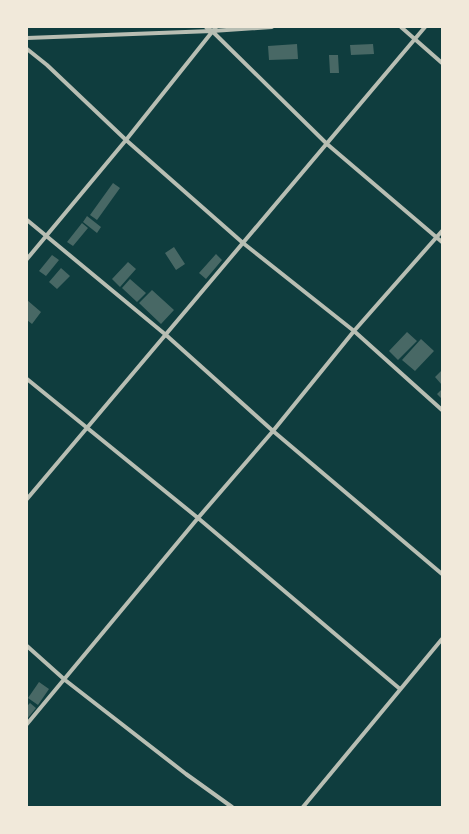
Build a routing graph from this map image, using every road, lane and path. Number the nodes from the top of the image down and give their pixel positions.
1 (206, 27) edge
2 (216, 27) edge
3 (272, 27) edge
4 (401, 27) edge
5 (425, 27) edge
6 (212, 31) junction
7 (27, 38) edge
8 (415, 38) junction
9 (27, 49) edge
10 (442, 63) edge
11 (126, 140) junction
12 (327, 144) junction
13 (27, 220) edge
14 (442, 231) edge
15 (46, 235) junction
16 (436, 237) junction
17 (442, 242) edge
18 (243, 243) junction
19 (27, 259) edge
20 (354, 331) junction
21 (166, 335) junction
22 (27, 379) edge
23 (442, 410) edge
24 (87, 429) junction
25 (273, 431) junction
26 (27, 499) edge
27 (198, 518) junction
28 (442, 574) edge
29 (442, 639) edge
30 (27, 646) edge
31 (65, 680) junction
32 (400, 689) junction
33 (27, 724) edge
34 (232, 807) edge
35 (303, 807) edge

1 - 6 street
2 - 6 street
3 - 6 street
4 - 8 street
5 - 8 street
6 - 7 street
6 - 11 street
6 - 12 street
8 - 10 street
8 - 12 street
9 - 11 street
11 - 15 street
11 - 18 street
12 - 16 street
12 - 18 street
13 - 15 street
14 - 16 street
15 - 19 street
15 - 21 street
16 - 17 street
16 - 20 street
18 - 20 street
18 - 21 street
20 - 23 street
20 - 25 street
21 - 24 street
21 - 25 street
22 - 24 street
24 - 26 street
24 - 27 street
25 - 27 street
25 - 28 street
27 - 31 street
27 - 32 street
29 - 32 street
30 - 31 street
31 - 33 street
31 - 34 street
32 - 35 street

